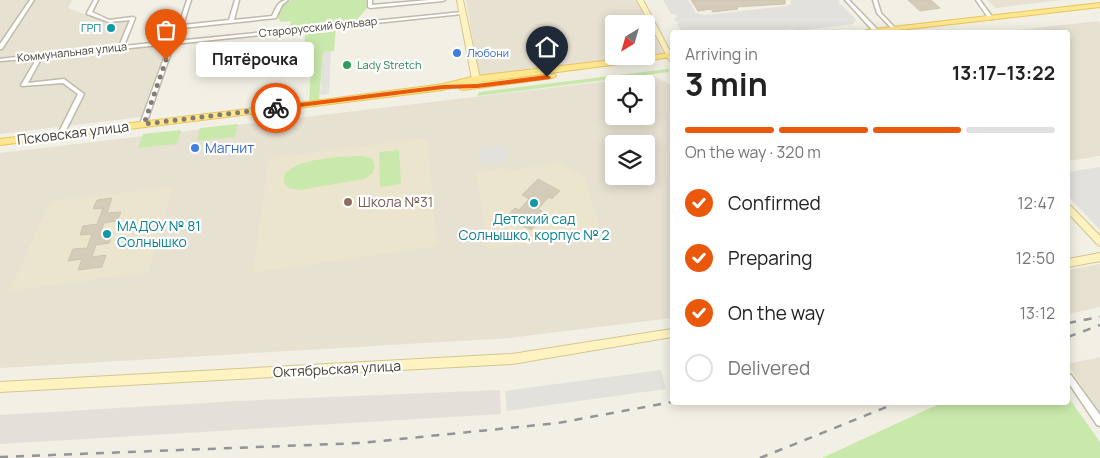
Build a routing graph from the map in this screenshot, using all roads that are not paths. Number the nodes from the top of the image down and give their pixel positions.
1 (32, 0) edge
2 (96, 0) edge
3 (189, 0) edge
4 (237, 0) edge
5 (286, 0) edge
6 (370, 0) edge
7 (443, 0) edge
8 (460, 0) edge
9 (640, 0) edge
10 (847, 0) edge
11 (875, 0) edge
12 (978, 0) edge
13 (416, 1) edge
14 (1100, 5) edge
15 (1100, 11) edge
16 (462, 13) junction
17 (992, 18) junction
18 (231, 22) junction
19 (181, 27) junction
20 (874, 30) edge
21 (894, 30) edge
22 (902, 30) edge
23 (936, 30) edge
24 (173, 41) junction
25 (121, 47) junction
26 (0, 48) edge
27 (670, 54) edge
28 (41, 55) junction
29 (670, 58) edge
30 (0, 60) edge
31 (475, 76) junction
32 (531, 76) junction
33 (443, 87) junction
34 (144, 124) junction
35 (61, 134) junction
36 (0, 142) edge
37 (1070, 210) edge
38 (1100, 242) edge
39 (1100, 257) edge
40 (1070, 263) edge
41 (670, 333) edge
42 (1070, 380) edge
43 (0, 387) edge
44 (1100, 422) edge

1 - 26 street
2 - 25 street
3 - 19 street
4 - 18 street
5 - 18 street
6 - 13 street
7 - 13 street
8 - 16 main road
9 - 27 main road
10 - 20 street
11 - 21 street
12 - 17 street
14 - 17 main road
15 - 23 main road
16 - 24 street, Старорусский бульвар
16 - 31 main road
17 - 22 main road
18 - 19 street
19 - 24 street
24 - 25 street, Коммунальная улица
24 - 34 street
25 - 28 street, Коммунальная улица
28 - 30 street, Коммунальная улица
28 - 35 street
29 - 32 main road, Псковская улица
31 - 32 main road, Псковская улица
31 - 33 main road, Псковская улица
32 - 33 main road, Псковская улица
33 - 34 main road, Псковская улица
34 - 35 main road, Псковская улица
35 - 36 main road, Псковская улица
37 - 38 main road
39 - 40 main road
41 - 43 main road, Октябрьская улица
42 - 44 street

